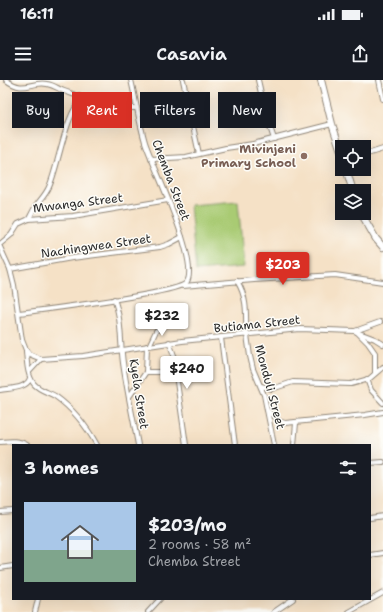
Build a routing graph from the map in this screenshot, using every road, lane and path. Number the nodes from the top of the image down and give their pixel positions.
1 (6, 80) edge
2 (132, 80) edge
3 (183, 80) edge
4 (258, 80) edge
5 (321, 80) edge
6 (379, 80) edge
7 (72, 94) edge
8 (383, 100) edge
9 (132, 108) edge
10 (137, 108) junction
11 (72, 114) edge
12 (332, 124) junction
13 (274, 139) junction
14 (337, 140) edge
15 (383, 149) edge
16 (371, 153) edge
17 (199, 154) junction
18 (151, 159) junction
19 (168, 200) junction
20 (29, 219) junction
21 (365, 220) edge
22 (182, 237) junction
23 (0, 246) edge
24 (383, 247) edge
25 (10, 269) junction
26 (237, 281) junction
27 (383, 282) edge
28 (183, 286) junction
29 (114, 299) junction
30 (19, 313) junction
31 (164, 322) dead end
32 (380, 322) dead end
33 (355, 332) junction
34 (247, 335) junction
35 (221, 338) junction
36 (169, 342) junction
37 (383, 344) edge
38 (148, 346) junction
39 (26, 351) junction
40 (122, 351) junction
41 (41, 359) junction
42 (383, 367) edge
43 (29, 372) junction
44 (146, 372) junction
45 (375, 373) junction
46 (176, 375) junction
47 (30, 378) junction
48 (368, 379) junction
49 (261, 386) junction
50 (0, 390) edge
51 (129, 397) junction
52 (383, 403) edge
53 (267, 410) junction
54 (383, 412) edge
55 (296, 423) junction
56 (0, 442) edge
57 (26, 444) edge
58 (96, 444) edge
59 (138, 444) edge
60 (186, 444) edge
61 (235, 444) edge
62 (274, 444) edge
63 (294, 444) edge
64 (383, 462) edge
65 (371, 463) edge
66 (12, 511) edge
67 (0, 512) edge
68 (383, 516) edge
69 (371, 518) edge
70 (383, 553) edge
71 (371, 555) edge
72 (12, 566) edge
73 (0, 568) edge
74 (383, 593) edge
75 (38, 600) edge
76 (159, 600) edge
77 (292, 600) edge
78 (370, 600) edge
79 (371, 600) edge
80 (35, 612) edge
81 (148, 612) edge
82 (274, 612) edge
83 (349, 612) edge

1 - 7 street
2 - 10 street, Chemba Street
3 - 17 street
4 - 13 street
5 - 12 main road
6 - 8 street
9 - 10 street
10 - 18 street, Chemba Street
11 - 20 street
12 - 13 street
12 - 14 main road
13 - 17 street
15 - 16 street
17 - 18 street
18 - 19 street, Chemba Street
19 - 20 street, Mwanga Street
19 - 22 street, Chemba Street
20 - 23 street, Mwanga Street
21 - 24 main road
22 - 25 street, Nachingwea Street
22 - 28 street, Chemba Street
23 - 25 street
25 - 30 street
26 - 27 street
26 - 28 street
26 - 34 street, Monduli Street
28 - 29 street
29 - 30 street
29 - 40 street, Kyela Street
30 - 39 street
31 - 38 street
32 - 33 street
33 - 34 street, Butiama Street
33 - 37 street, Butiama Street
33 - 45 street
34 - 35 street, Butiama Street
34 - 49 street, Monduli Street
35 - 36 street, Butiama Street
35 - 61 street
36 - 38 street, Butiama Street
36 - 46 street
38 - 40 street, Butiama Street
38 - 44 street
39 - 41 street
39 - 43 street
40 - 41 street, Butiama Street
40 - 51 street, Kyela Street
41 - 43 street
42 - 45 street
43 - 47 street
44 - 46 street
44 - 51 street
45 - 48 street
46 - 60 street
47 - 50 street
47 - 58 street
48 - 49 street
48 - 52 street
49 - 53 street, Monduli Street
51 - 59 street, Kyela Street
53 - 55 street
53 - 62 street, Monduli Street
54 - 55 street
55 - 63 street
56 - 57 street
64 - 65 street
66 - 67 street
68 - 69 street
70 - 71 street
72 - 73 street
74 - 79 street
75 - 80 street
76 - 81 street
77 - 82 street
78 - 83 street

